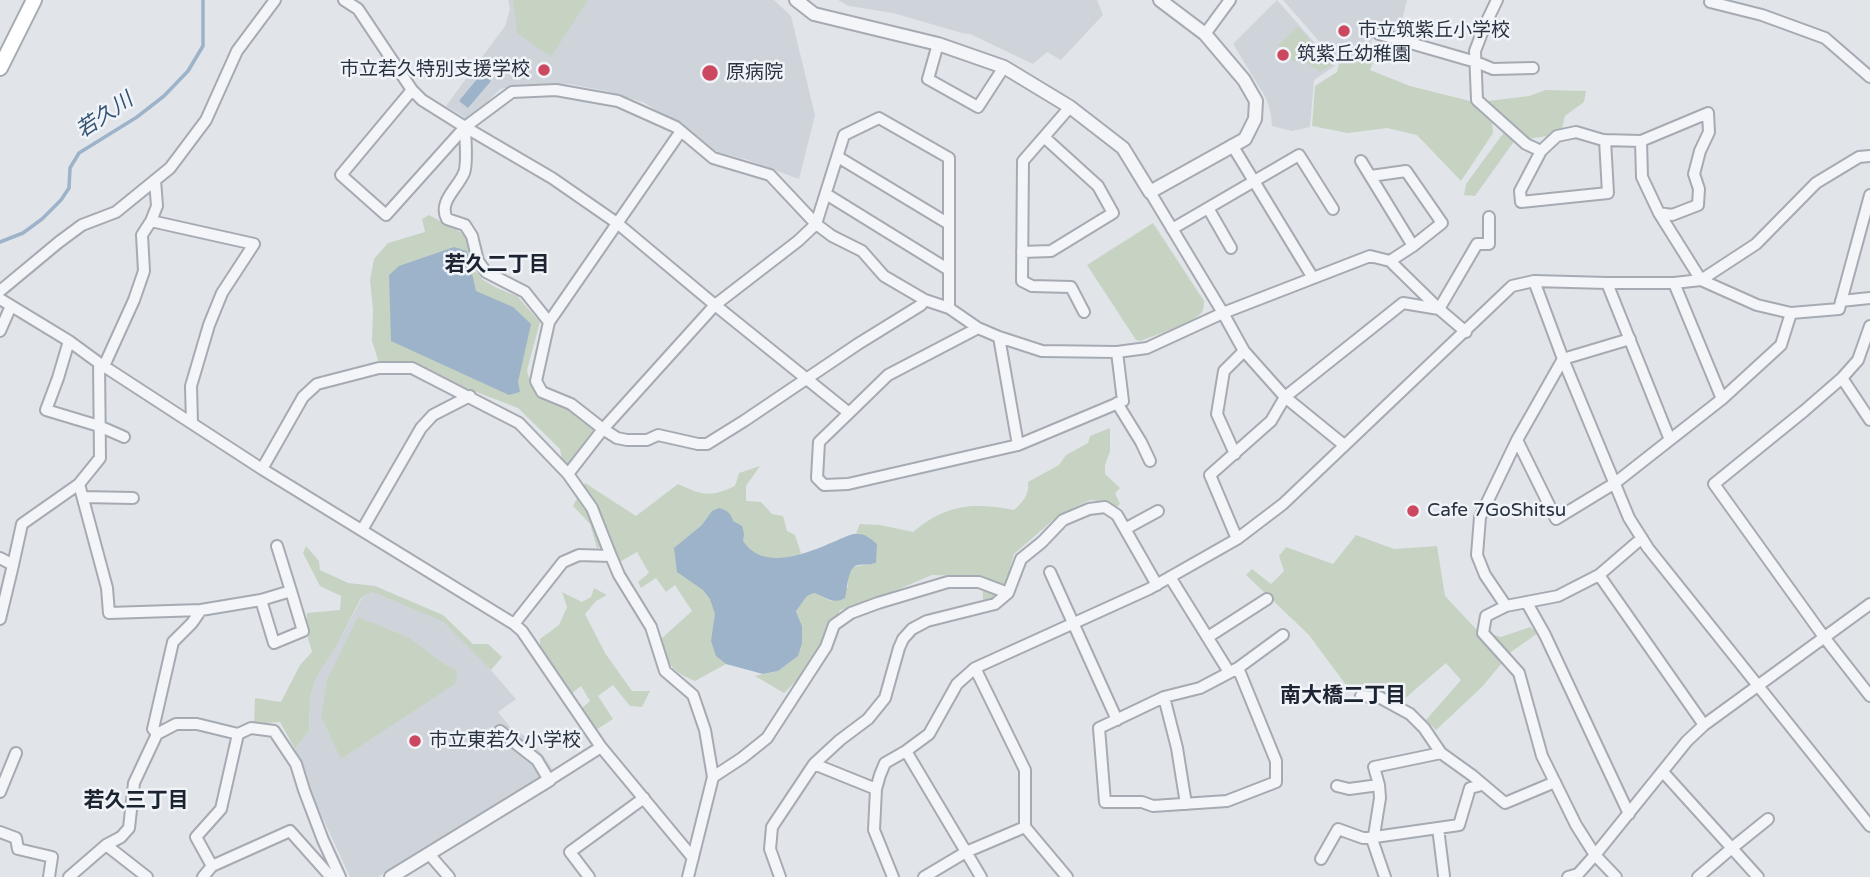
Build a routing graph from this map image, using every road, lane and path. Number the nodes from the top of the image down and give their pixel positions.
1 (34, 0) edge
2 (275, 0) edge
3 (344, 0) edge
4 (796, 0) edge
5 (1160, 0) edge
6 (1230, 0) edge
7 (1497, 0) edge
8 (1710, 2) dead end
9 (1205, 34) junction
10 (1378, 34) dead end
11 (938, 44) junction
12 (1476, 62) junction
13 (1004, 67) junction
14 (0, 68) edge
15 (1533, 68) dead end
16 (1870, 77) edge
17 (412, 90) junction
18 (1070, 107) junction
19 (465, 127) junction
20 (681, 131) junction
21 (1044, 137) junction
22 (1605, 141) junction
23 (1641, 141) junction
24 (1232, 145) junction
25 (1541, 151) junction
26 (1870, 156) edge
27 (838, 157) junction
28 (1361, 161) dead end
29 (1371, 176) junction
30 (155, 180) junction
31 (1253, 180) junction
32 (1150, 192) junction
33 (826, 194) junction
34 (1870, 195) edge
35 (1208, 208) junction
36 (1333, 209) dead end
37 (1659, 214) junction
38 (1489, 217) dead end
39 (152, 222) junction
40 (617, 223) junction
41 (816, 224) junction
42 (949, 224) junction
43 (1172, 229) junction
44 (1413, 246) junction
45 (1231, 248) dead end
46 (1022, 252) junction
47 (1390, 261) junction
48 (949, 270) junction
49 (1313, 278) junction
50 (1701, 280) junction
51 (1534, 281) junction
52 (1607, 283) junction
53 (1674, 283) junction
54 (0, 291) edge
55 (1870, 298) edge
56 (0, 299) edge
57 (925, 300) junction
58 (1841, 301) junction
59 (715, 305) junction
60 (11, 306) junction
61 (949, 308) junction
62 (1439, 309) junction
63 (1084, 312) dead end
64 (1223, 313) junction
65 (1791, 313) junction
66 (549, 322) junction
67 (1870, 326) edge
68 (978, 328) junction
69 (0, 331) edge
70 (1466, 332) junction
71 (999, 337) junction
72 (1630, 340) junction
73 (69, 341) junction
74 (1244, 351) junction
75 (1117, 352) junction
76 (1870, 358) edge
77 (1563, 359) junction
78 (1858, 360) junction
79 (102, 364) junction
80 (1842, 378) junction
81 (806, 379) junction
82 (470, 396) junction
83 (1285, 397) junction
84 (1722, 399) junction
85 (1117, 404) junction
86 (849, 412) junction
87 (1870, 420) edge
88 (192, 423) junction
89 (99, 426) junction
90 (603, 429) junction
91 (124, 437) dead end
92 (1517, 440) junction
93 (1670, 440) junction
94 (1018, 445) junction
95 (1344, 445) junction
96 (1235, 454) junction
97 (1150, 461) dead end
98 (262, 469) junction
99 (568, 474) junction
100 (1615, 483) junction
101 (79, 484) junction
102 (83, 497) junction
103 (133, 498) dead end
104 (1158, 510) dead end
105 (1125, 529) junction
106 (362, 530) junction
107 (1642, 538) junction
108 (1237, 539) junction
109 (277, 546) dead end
110 (611, 556) junction
111 (0, 558) edge
112 (13, 565) junction
113 (1049, 572) dead end
114 (1599, 575) junction
115 (1170, 577) junction
116 (1157, 585) junction
117 (291, 591) junction
118 (1008, 593) junction
119 (1267, 599) dead end
120 (261, 600) junction
121 (1527, 603) junction
122 (1870, 604) edge
123 (1506, 606) junction
124 (201, 610) junction
125 (0, 619) edge
126 (514, 624) junction
127 (1074, 624) junction
128 (1283, 635) dead end
129 (1208, 637) junction
130 (1824, 637) junction
131 (975, 668) junction
132 (1234, 670) junction
133 (1759, 685) junction
134 (1361, 696) dead end
135 (1870, 696) edge
136 (1164, 697) junction
137 (1117, 720) junction
138 (1704, 725) junction
139 (500, 731) dead end
140 (157, 733) junction
141 (239, 733) junction
142 (601, 747) junction
143 (906, 751) junction
144 (16, 753) dead end
145 (1441, 753) junction
146 (814, 764) junction
147 (1663, 772) junction
148 (713, 777) junction
149 (550, 780) junction
150 (1480, 782) junction
151 (1555, 782) junction
152 (1379, 785) junction
153 (1337, 786) dead end
154 (876, 789) junction
155 (0, 793) edge
156 (644, 798) junction
157 (1186, 804) junction
158 (1629, 814) junction
159 (1768, 819) dead end
160 (1870, 826) edge
161 (1026, 827) junction
162 (1438, 828) junction
163 (0, 832) edge
164 (1373, 837) junction
165 (106, 845) junction
166 (1732, 848) junction
167 (966, 852) junction
168 (429, 854) junction
169 (1595, 855) junction
170 (693, 858) junction
171 (1321, 859) dead end
172 (212, 866) junction
173 (1444, 876) edge
174 (49, 877) edge
175 (69, 877) edge
176 (147, 877) edge
177 (202, 877) edge
178 (331, 877) edge
179 (340, 877) edge
180 (391, 877) edge
181 (449, 877) edge
182 (589, 877) edge
183 (688, 877) edge
184 (780, 877) edge
185 (894, 877) edge
186 (924, 877) edge
187 (981, 877) edge
188 (1067, 877) edge
189 (1385, 877) edge
190 (1568, 877) edge
191 (1616, 877) edge
192 (1698, 877) edge
193 (1758, 877) edge

1 - 14 main road
2 - 30 street
3 - 17 street
4 - 11 street
5 - 9 street
6 - 9 street
7 - 12 street
8 - 16 street
9 - 24 street
10 - 12 street
11 - 13 street
11 - 13 street
12 - 15 street
12 - 25 street
13 - 18 street
17 - 19 street
17 - 19 street
18 - 21 street
18 - 32 street
19 - 20 street
19 - 40 street
19 - 66 street
20 - 40 street
20 - 41 street
21 - 46 street
21 - 46 street
22 - 23 street
22 - 25 street
22 - 25 street
23 - 37 street
23 - 37 street
24 - 31 street
24 - 32 street
26 - 50 street
27 - 33 street
27 - 42 street
27 - 42 street
28 - 29 street
29 - 44 street
29 - 44 street
30 - 39 street
30 - 54 street
31 - 35 street
31 - 36 street
31 - 49 street
32 - 43 street
33 - 41 street
33 - 48 street
34 - 58 street
35 - 43 street
35 - 45 street
37 - 50 street
38 - 62 street
39 - 79 street
39 - 88 street
40 - 59 street
40 - 66 street
41 - 57 street
41 - 59 street
42 - 48 street
43 - 64 street
44 - 47 street
46 - 63 street
47 - 49 street
47 - 62 street
48 - 61 street
49 - 64 street
50 - 53 street
50 - 65 street
51 - 52 street
51 - 70 street
51 - 77 street
52 - 53 street
52 - 72 street
53 - 84 street
55 - 58 street
56 - 60 street
57 - 61 street
57 - 81 street
58 - 65 street
59 - 81 street
59 - 90 street
60 - 69 street
60 - 73 street
61 - 68 street
62 - 70 street
62 - 83 street
64 - 74 street
64 - 75 street
65 - 84 street
66 - 90 street
67 - 78 street
68 - 71 street
68 - 86 street
70 - 95 street
71 - 75 street
71 - 94 street
72 - 77 street
72 - 93 street
73 - 79 street
73 - 89 street
74 - 83 street
74 - 96 street
75 - 85 street
76 - 78 street
77 - 92 street
77 - 100 street
78 - 80 street
79 - 88 street
79 - 89 street
80 - 87 street
80 - 130 street
81 - 86 street
81 - 90 street
82 - 98 street
82 - 99 street
82 - 106 street
83 - 95 street
83 - 96 street
84 - 93 street
85 - 94 street
85 - 97 street
86 - 94 street
88 - 98 street
89 - 91 street
89 - 101 street
90 - 99 street
92 - 100 street
92 - 123 street
93 - 100 street
95 - 108 street
96 - 108 street
98 - 106 street
99 - 110 street
100 - 107 street
101 - 102 street
101 - 112 street
102 - 103 street
102 - 124 street
104 - 105 street
105 - 116 street
105 - 118 street
106 - 126 street
107 - 114 street
107 - 133 street
108 - 115 street
109 - 117 street
110 - 126 street
110 - 148 street
111 - 112 street
112 - 125 street
113 - 127 street
114 - 121 street
114 - 138 street
115 - 116 street
115 - 129 street
116 - 127 street
117 - 120 street
117 - 120 street
118 - 146 street
118 - 148 street
119 - 129 street
120 - 124 street
121 - 123 street
121 - 158 street
122 - 130 street
123 - 151 street
124 - 140 street
126 - 142 street
127 - 131 street
127 - 137 street
128 - 132 street
129 - 132 street
130 - 133 street
130 - 135 street
131 - 143 street
131 - 161 street
132 - 136 street
132 - 157 street
133 - 138 street
133 - 160 street
134 - 145 street
136 - 137 street
136 - 157 street
137 - 157 street
138 - 147 street
139 - 149 street
140 - 141 street
140 - 165 street
141 - 172 street
141 - 179 street
142 - 149 street
142 - 156 street
143 - 154 street
143 - 167 street
144 - 155 street
145 - 150 street
145 - 152 street
146 - 154 street
146 - 184 street
147 - 158 street
147 - 166 street
148 - 170 street
149 - 168 street
150 - 151 street
150 - 162 street
151 - 169 street
152 - 153 street
152 - 164 street
154 - 185 street
156 - 170 street
156 - 182 street
158 - 169 street
159 - 166 street
161 - 167 street
161 - 188 street
162 - 164 street
162 - 173 street
163 - 174 street
164 - 171 street
164 - 189 street
165 - 175 street
165 - 176 street
166 - 192 street
166 - 193 street
167 - 186 street
167 - 187 street
168 - 180 street
168 - 181 street
169 - 190 street
169 - 191 street
170 - 183 street
172 - 177 street
172 - 178 street

